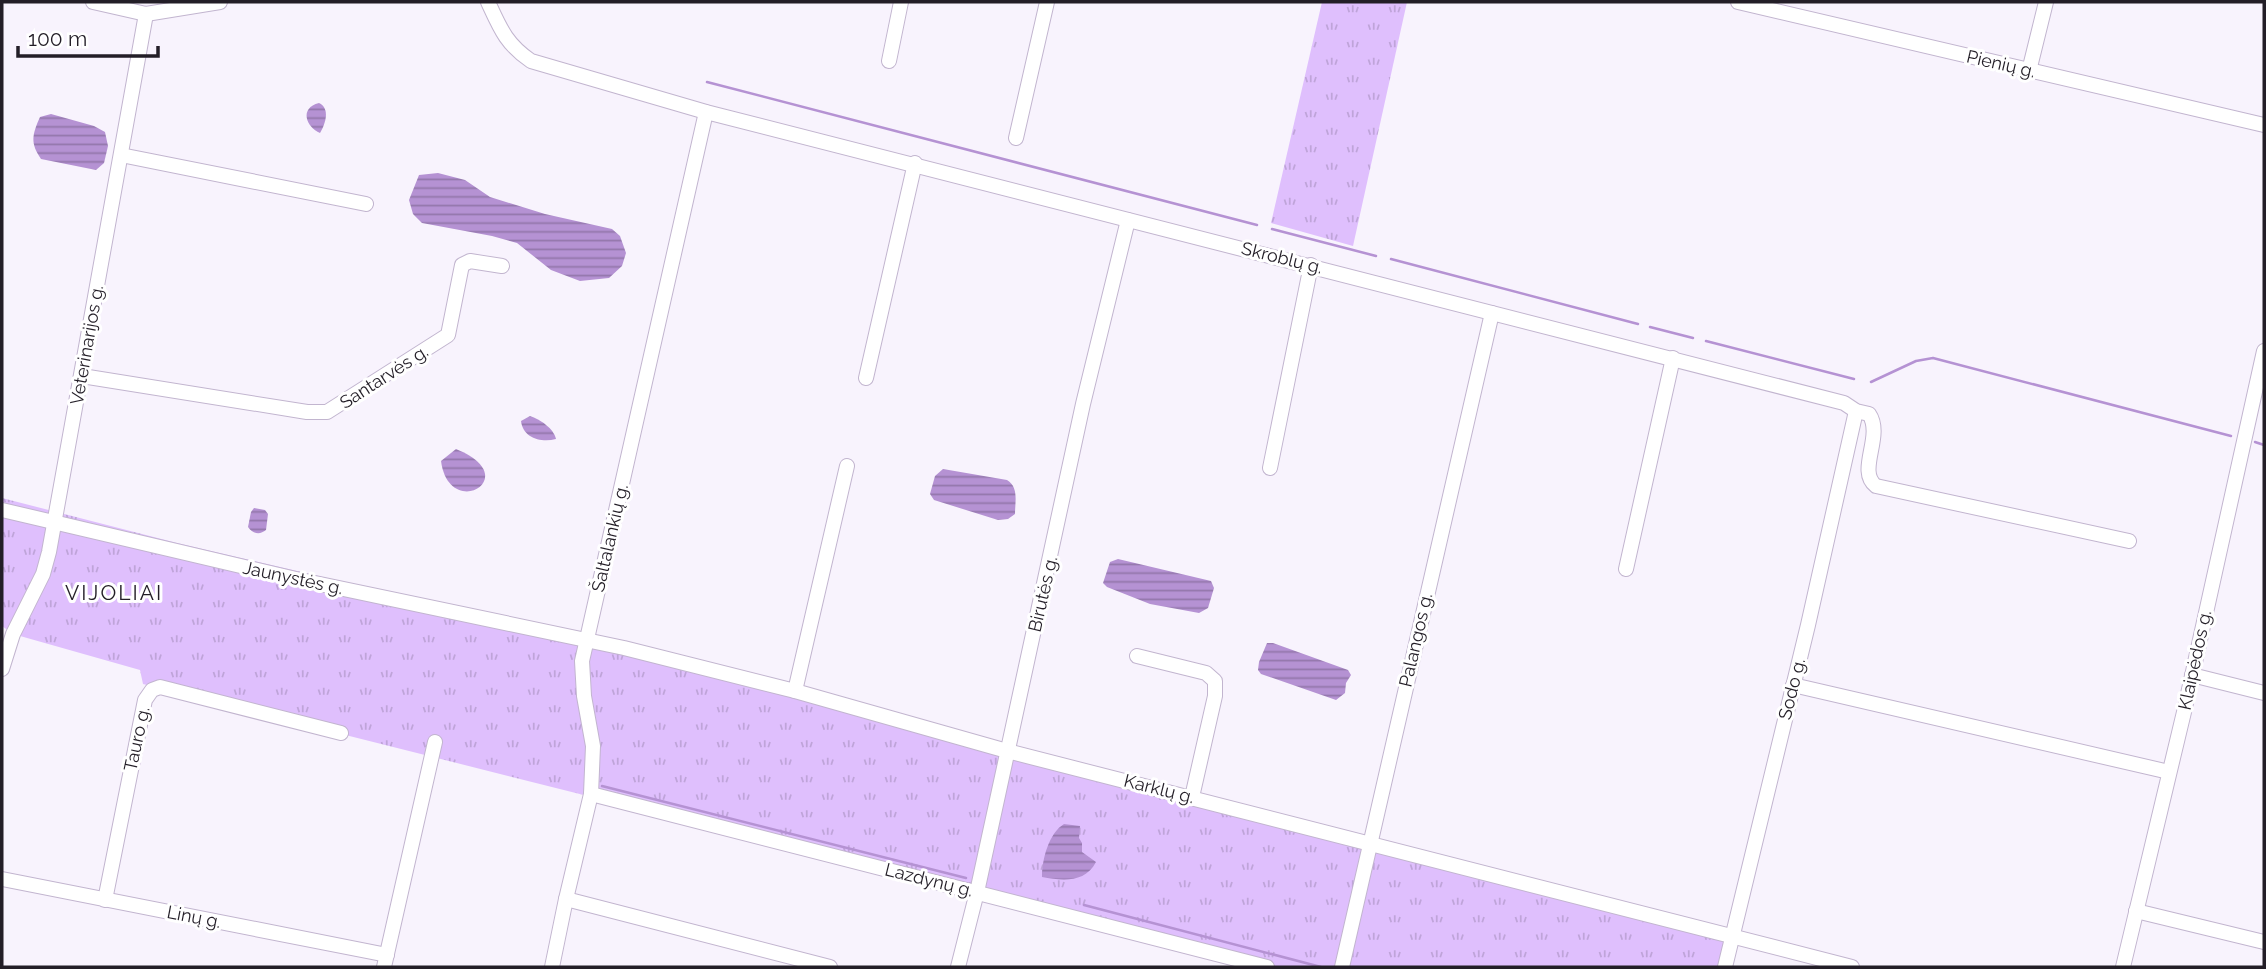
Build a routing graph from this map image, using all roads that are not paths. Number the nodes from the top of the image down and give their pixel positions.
1 (93, 2) edge
2 (216, 2) edge
3 (488, 2) edge
4 (901, 2) edge
5 (1047, 2) edge
6 (1738, 2) edge
7 (2046, 2) edge
8 (146, 13) junction
9 (889, 61) dead end
10 (2029, 71) junction
11 (706, 111) junction
12 (2264, 125) edge
13 (1017, 138) dead end
14 (121, 155) junction
15 (915, 163) junction
16 (366, 204) dead end
17 (1128, 220) junction
18 (1311, 265) junction
19 (502, 266) dead end
20 (1492, 313) junction
21 (2264, 351) edge
22 (1672, 358) junction
23 (82, 376) junction
24 (866, 378) dead end
25 (1856, 411) junction
26 (847, 466) dead end
27 (1270, 468) dead end
28 (2, 510) edge
29 (54, 524) junction
30 (2129, 541) dead end
31 (1626, 569) dead end
32 (586, 640) junction
33 (1137, 656) dead end
34 (2, 669) edge
35 (2192, 674) junction
36 (1793, 685) junction
37 (795, 691) junction
38 (2264, 692) edge
39 (341, 733) dead end
40 (435, 742) dead end
41 (1007, 751) junction
42 (2169, 772) junction
43 (591, 794) junction
44 (1192, 797) junction
45 (1370, 844) junction
46 (2, 880) edge
47 (977, 892) junction
48 (566, 899) junction
49 (105, 900) junction
50 (2136, 911) junction
51 (1732, 938) junction
52 (2264, 942) edge
53 (386, 961) edge
54 (552, 967) edge
55 (830, 967) edge
56 (958, 967) edge
57 (1267, 967) edge
58 (1342, 967) edge
59 (1725, 967) edge
60 (1852, 967) edge
61 (2123, 967) edge

1 - 8 street
2 - 8 street
3 - 11 street, Skroblų g.
4 - 9 street
5 - 13 street
6 - 10 street, Pienių g.
7 - 10 street
8 - 14 street, Veterinarijos g.
10 - 12 street, Pienių g.
11 - 15 street, Skroblų g.
11 - 32 street, Šaltalankių g.
14 - 16 street
14 - 23 street, Veterinarijos g.
15 - 17 street, Skroblų g.
15 - 24 street
17 - 18 street, Skroblų g.
17 - 41 street, Birutės g.
18 - 20 street, Skroblų g.
18 - 27 street
19 - 23 street, Santarvės g.
20 - 22 street, Skroblų g.
20 - 45 street, Palangos g.
21 - 35 street, Klaipėdos g.
22 - 25 street, Skroblų g.
22 - 31 street
23 - 29 street, Veterinarijos g.
25 - 30 street
25 - 36 street, Sodo g.
26 - 37 street
28 - 29 street, Jaunystės g.
29 - 32 street, Jaunystės g.
29 - 34 street, Veterinarijos g.
32 - 37 street, Karklų g.
32 - 43 street, Šaltalankių g.
33 - 44 street
35 - 38 street
35 - 42 street, Klaipėdos g.
36 - 42 street
36 - 51 street, Sodo g.
37 - 41 street, Karklų g.
39 - 49 street, Tauro g.
40 - 53 street
41 - 44 street, Karklų g.
41 - 47 street, Birutės g.
42 - 50 street, Klaipėdos g.
43 - 47 street, Lazdynų g.
43 - 48 street, Šaltalankių g.
44 - 45 street, Karklų g.
45 - 51 street, Karklų g.
45 - 58 street, Palangos g.
46 - 49 street, Linų g.
47 - 56 street, Birutės g.
47 - 57 street, Lazdynų g.
48 - 54 street, Šaltalankių g.
48 - 55 street
49 - 53 street, Linų g.
50 - 52 street
50 - 61 street, Klaipėdos g.
51 - 59 street, Sodo g.
51 - 60 street, Karklų g.

